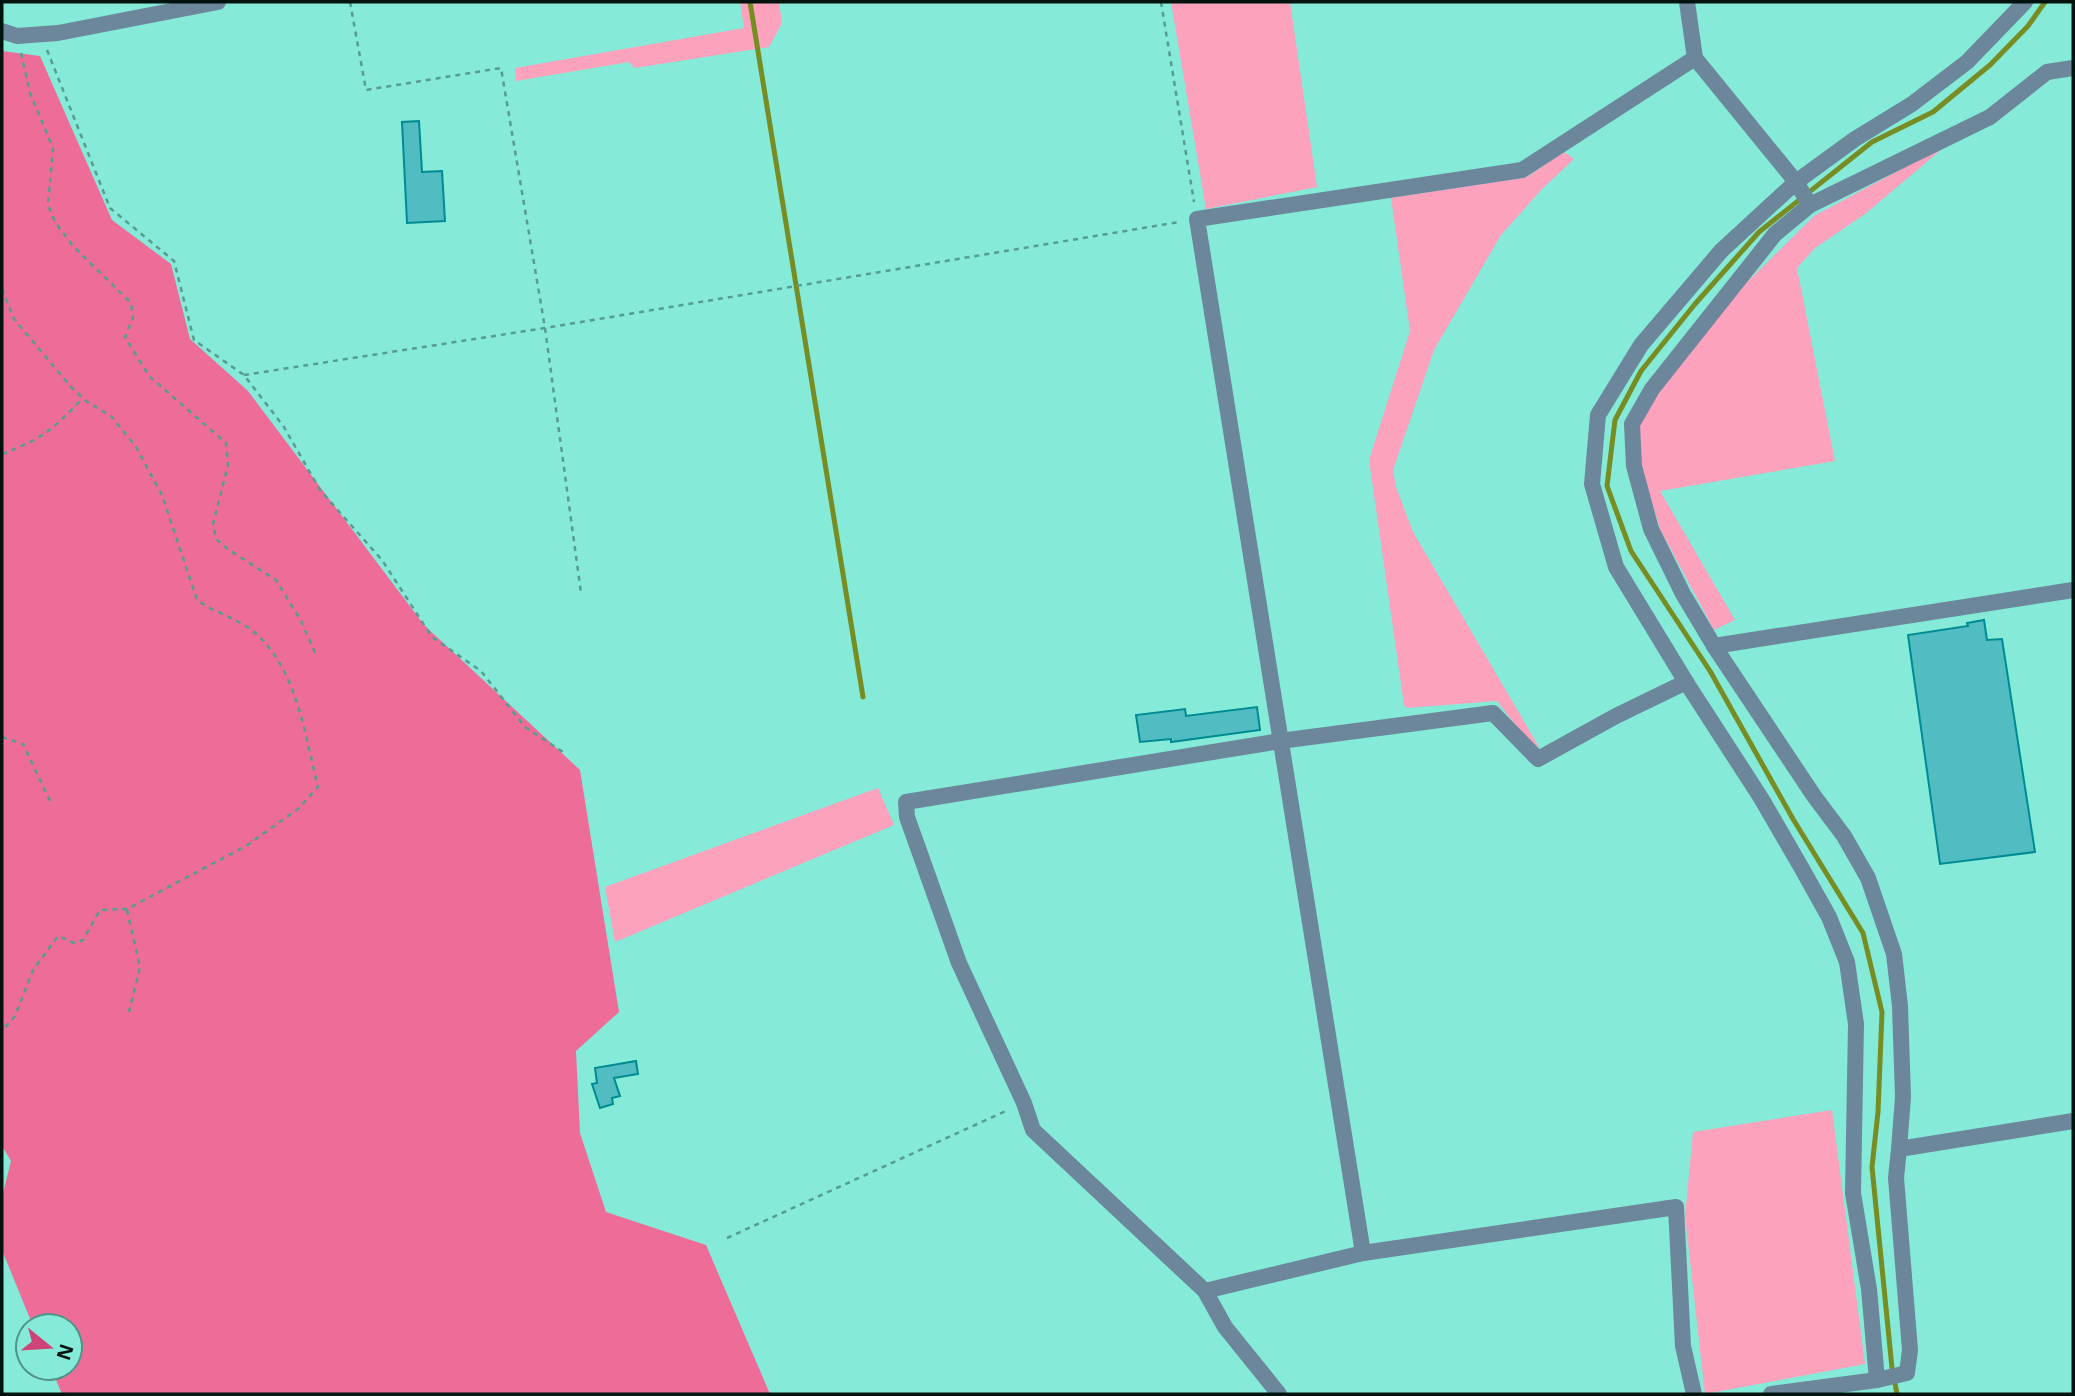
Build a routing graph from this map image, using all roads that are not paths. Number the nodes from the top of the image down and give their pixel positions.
1 (218, 2) edge
2 (1687, 2) edge
3 (2025, 2) edge
4 (10, 33) edge
5 (1696, 58) junction
6 (2073, 68) edge
7 (1796, 182) junction
8 (1810, 205) junction
9 (2073, 590) edge
10 (1714, 646) junction
11 (1686, 682) junction
12 (1280, 741) junction
13 (2073, 1121) edge
14 (1899, 1149) junction
15 (1363, 1253) junction
16 (1205, 1291) junction
17 (1888, 1377) junction
18 (1279, 1394) edge
19 (1694, 1394) edge
20 (1771, 1394) edge

1 - 4 street
2 - 5 street
3 - 7 street
5 - 7 street
5 - 12 street
6 - 8 street
7 - 8 street
7 - 11 street
8 - 10 street
9 - 10 street
10 - 14 street
11 - 12 street
11 - 17 street
12 - 15 street
12 - 16 street
13 - 14 street
14 - 17 street
15 - 16 street
15 - 19 street
16 - 18 street
17 - 20 street

